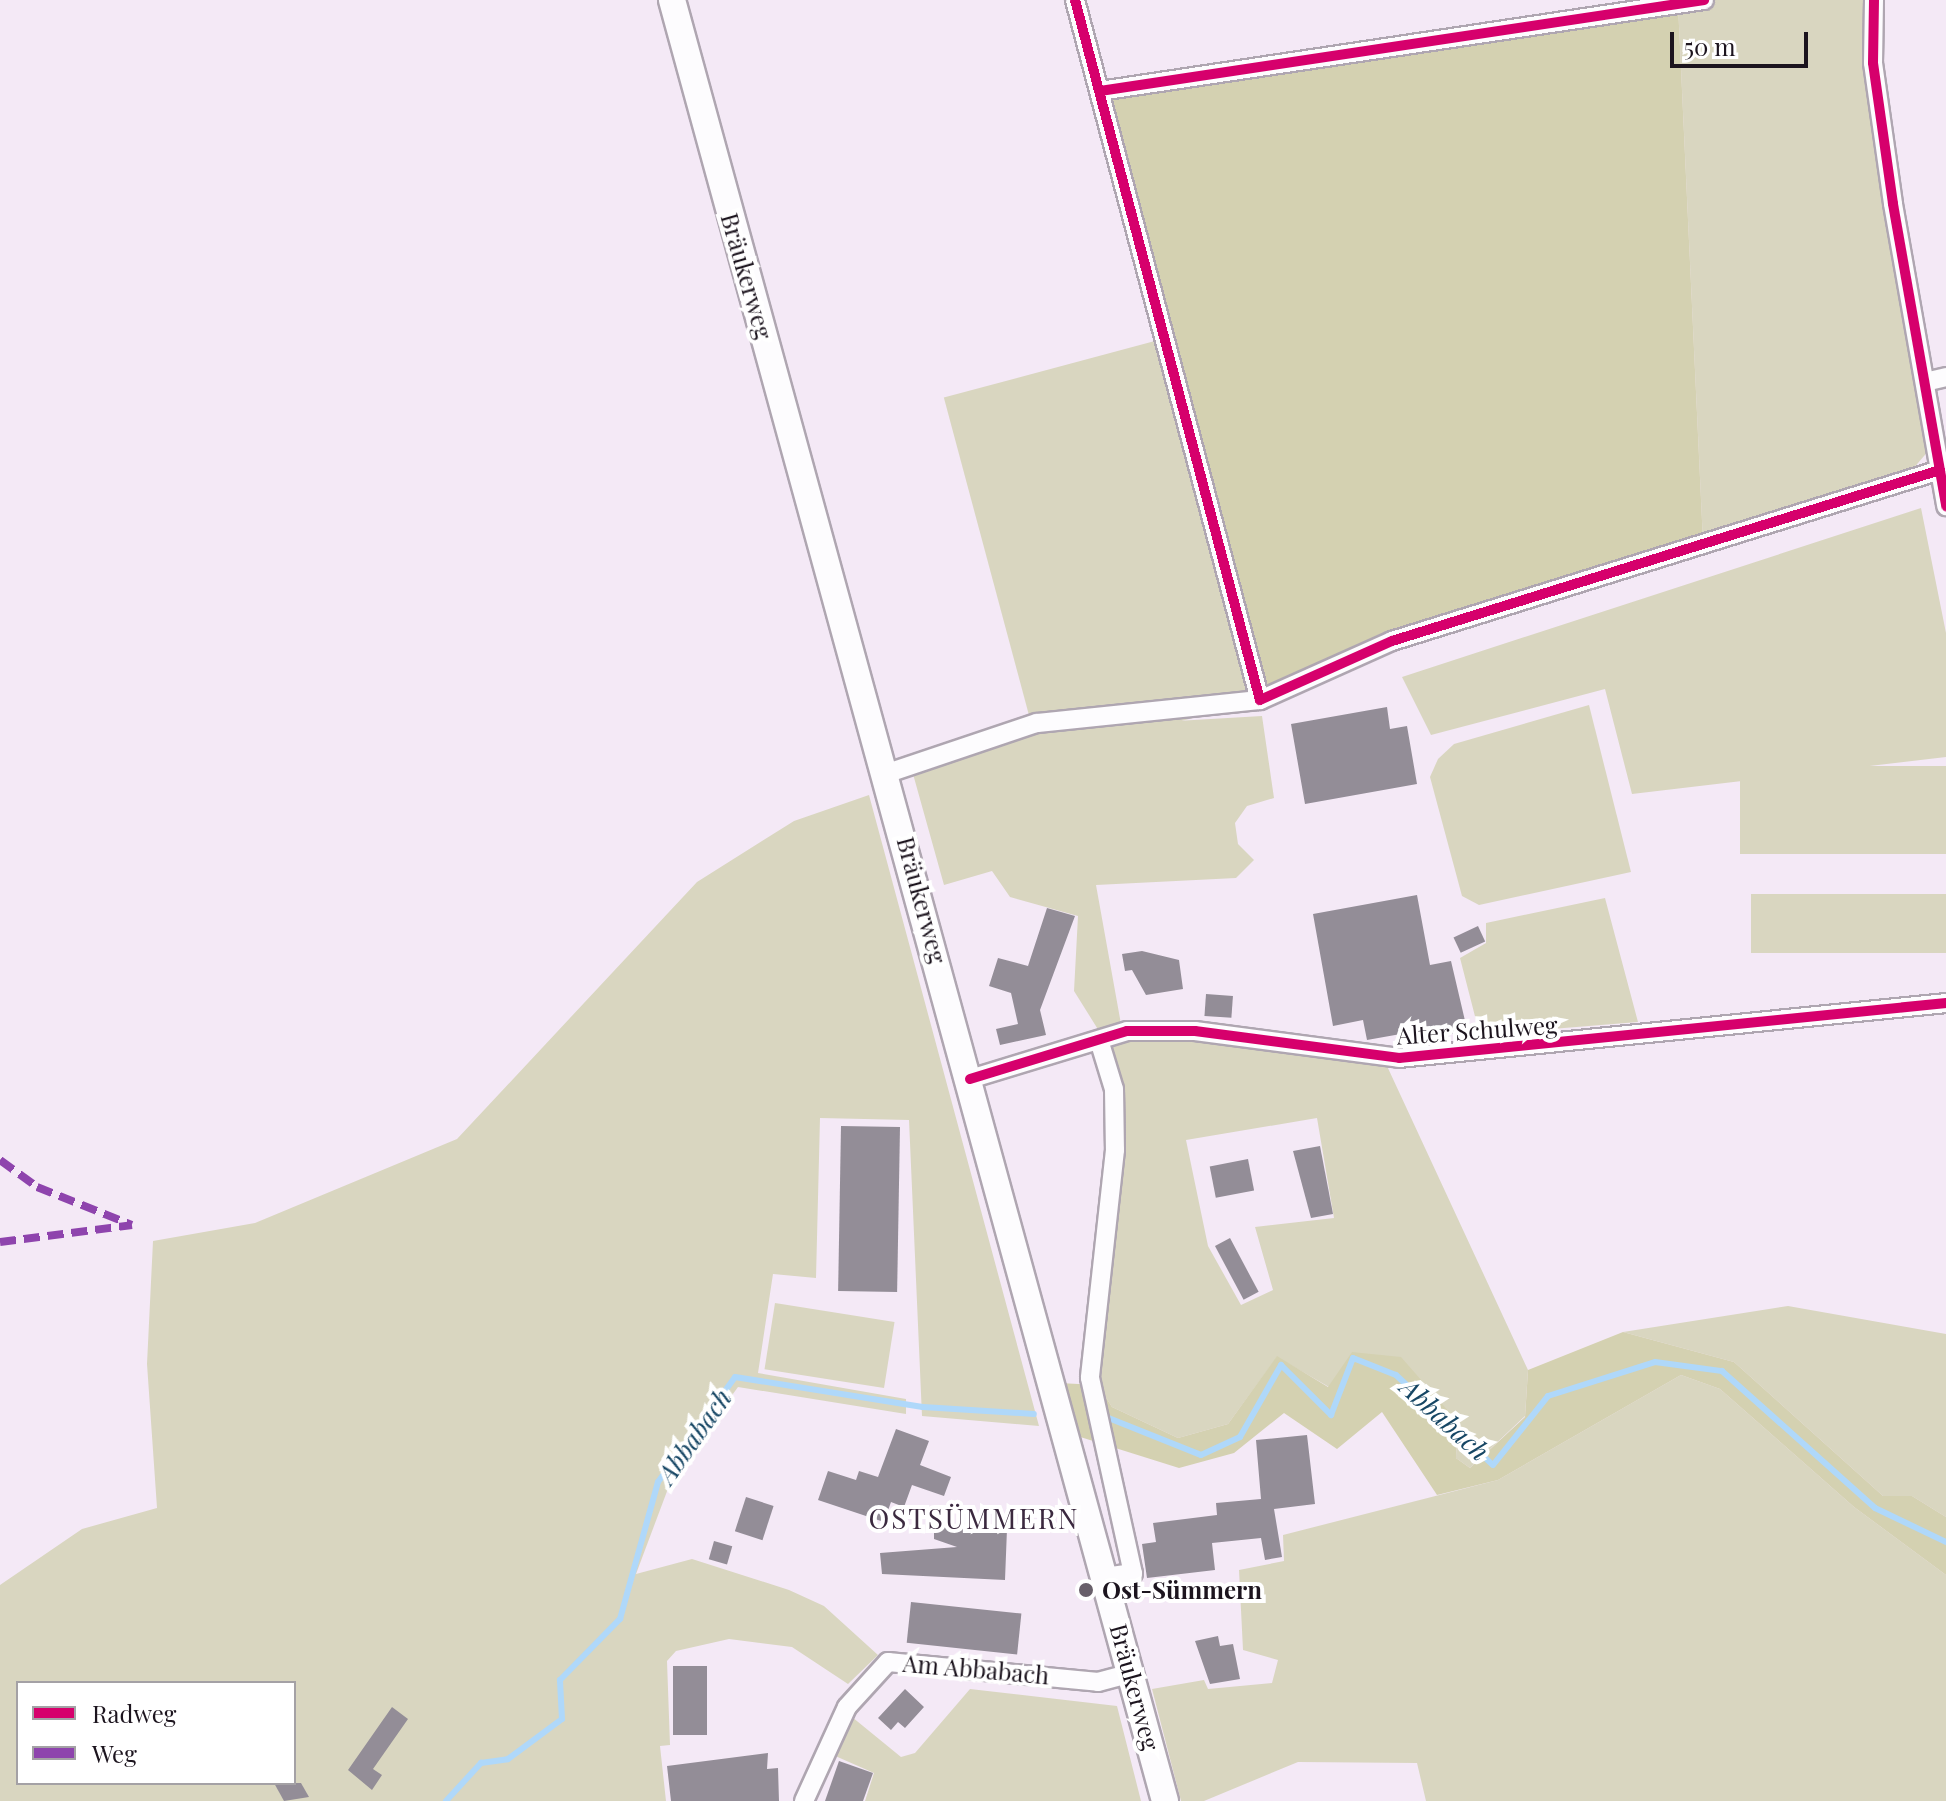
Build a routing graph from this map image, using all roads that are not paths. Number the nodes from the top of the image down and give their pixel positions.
1 (672, 0) edge
2 (1075, 0) edge
3 (1704, 0) edge
4 (1874, 0) edge
5 (1100, 91) junction
6 (1946, 377) edge
7 (1925, 382) junction
8 (1940, 470) junction
9 (1946, 506) edge
10 (1260, 700) junction
11 (888, 773) junction
12 (1946, 1003) edge
13 (1099, 1040) junction
14 (970, 1079) junction
15 (1106, 1577) junction
16 (1131, 1673) junction
17 (804, 1801) edge
18 (1165, 1801) edge

1 - 11 main road, Bräukerweg
2 - 5 street
3 - 5 street
4 - 7 street
5 - 10 street
6 - 7 street
7 - 8 street
8 - 9 street
8 - 10 street
10 - 11 street
11 - 14 main road, Bräukerweg
12 - 13 street, Alter Schulweg
13 - 14 street, Alter Schulweg
13 - 15 street
14 - 15 main road, Bräukerweg
15 - 16 main road, Bräukerweg
16 - 17 street, Am Abbabach
16 - 18 main road, Bräukerweg

